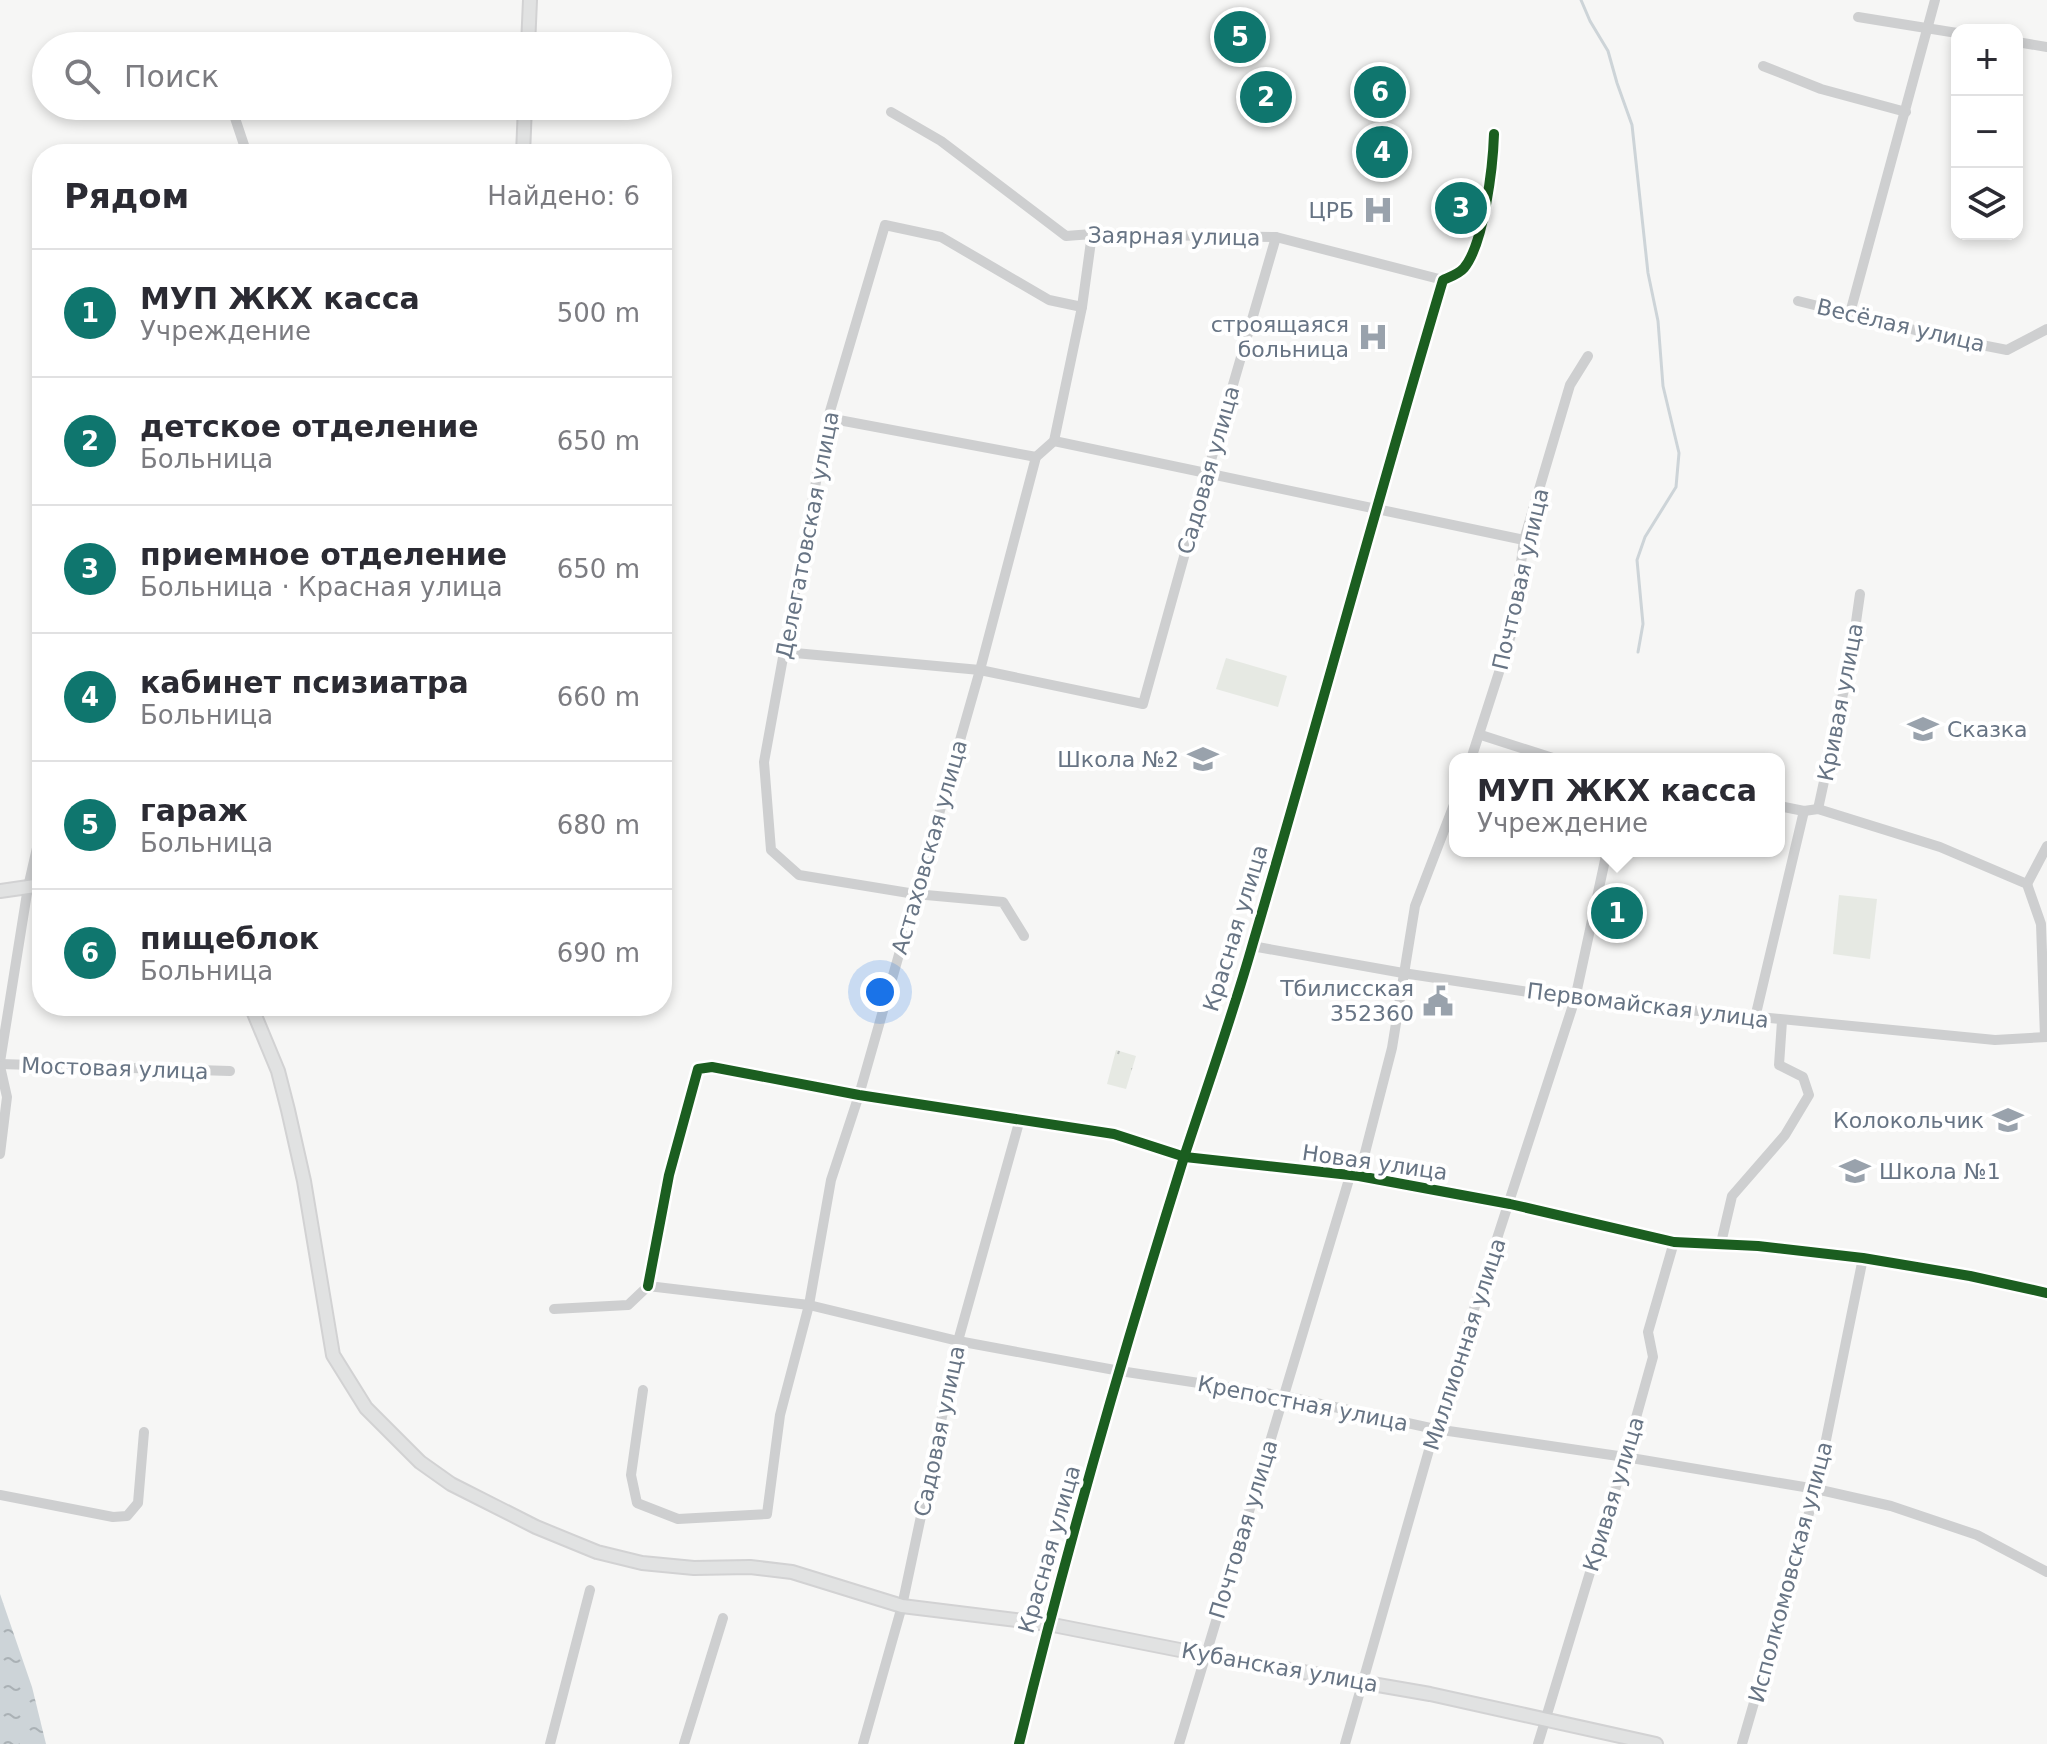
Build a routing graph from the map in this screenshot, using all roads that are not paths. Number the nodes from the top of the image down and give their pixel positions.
1 (530, 0) edge
2 (1935, 0) edge
3 (1858, 17) dead end
4 (1928, 29) junction
5 (529, 32) edge
6 (1951, 32) edge
7 (2023, 43) edge
8 (2047, 47) edge
9 (1763, 66) dead end
10 (891, 112) dead end
11 (1906, 112) junction
12 (236, 120) edge
13 (524, 120) edge
14 (1494, 134) dead end
15 (244, 144) edge
16 (523, 144) edge
17 (1092, 234) junction
18 (1276, 237) junction
19 (1443, 280) junction
20 (1798, 301) dead end
21 (1082, 307) junction
22 (1850, 313) junction
23 (2047, 329) edge
24 (1588, 356) dead end
25 (828, 418) junction
26 (1054, 441) junction
27 (1036, 457) junction
28 (1207, 474) junction
29 (1375, 508) junction
30 (1524, 540) junction
31 (1860, 594) dead end
32 (784, 652) junction
33 (980, 670) junction
34 (1481, 735) junction
35 (1474, 753) edge
36 (1537, 753) edge
37 (1785, 807) edge
38 (1818, 809) junction
39 (1804, 811) junction
40 (1449, 818) edge
41 (2047, 846) edge
42 (1606, 857) edge
43 (32, 870) edge
44 (2027, 884) junction
45 (32, 886) edge
46 (28, 887) junction
47 (0, 891) edge
48 (915, 894) junction
49 (1024, 936) dead end
50 (1252, 946) junction
51 (1403, 973) junction
52 (1575, 999) junction
53 (255, 1016) edge
54 (1755, 1018) junction
55 (1782, 1021) junction
56 (2046, 1037) edge
57 (0, 1064) edge
58 (230, 1071) dead end
59 (859, 1095) junction
60 (1020, 1119) junction
61 (0, 1154) edge
62 (1185, 1157) junction
63 (1355, 1176) junction
64 (1510, 1204) junction
65 (1674, 1242) junction
66 (1721, 1243) junction
67 (1863, 1258) junction
68 (648, 1286) junction
69 (2047, 1293) edge
70 (809, 1305) junction
71 (554, 1309) dead end
72 (958, 1341) junction
73 (1120, 1371) junction
74 (643, 1390) dead end
75 (1284, 1396) junction
76 (1435, 1429) junction
77 (144, 1432) dead end
78 (1625, 1457) junction
79 (1816, 1489) junction
80 (0, 1495) edge
81 (2047, 1572) edge
82 (590, 1590) dead end
83 (902, 1606) junction
84 (723, 1618) dead end
85 (1048, 1624) junction
86 (1205, 1655) junction
87 (1361, 1682) junction
88 (1543, 1719) junction
89 (550, 1744) edge
90 (684, 1744) edge
91 (863, 1744) edge
92 (1019, 1744) edge
93 (1179, 1744) edge
94 (1345, 1744) edge
95 (1538, 1744) edge
96 (1656, 1744) edge
97 (1742, 1744) edge

1 - 5 main road
2 - 4 street
3 - 4 street
4 - 6 street
4 - 11 street
7 - 8 street
9 - 11 street
10 - 17 street, Заярная улица
11 - 22 street
12 - 15 street
13 - 16 main road
14 - 19 street
17 - 18 street, Заярная улица
17 - 21 street
18 - 19 street, Заярная улица
18 - 28 street, Садовая улица
19 - 29 street, Красная улица
20 - 22 street, Весёлая улица
21 - 25 street, Делегатовская улица
21 - 26 street
22 - 23 street, Весёлая улица
24 - 30 street, Почтовая улица
25 - 27 street
25 - 32 street, Делегатовская улица
26 - 27 street
26 - 28 street
27 - 33 street, Астаховская улица
28 - 29 street
28 - 33 street, Садовая улица
29 - 30 street
29 - 50 street, Красная улица
30 - 34 street, Почтовая улица
31 - 38 street, Кривая улица
32 - 33 street
32 - 48 street, Делегатовская улица
33 - 48 street, Астаховская улица
34 - 35 street, Почтовая улица
34 - 36 street
37 - 39 street
38 - 39 street
38 - 44 street
39 - 54 street
40 - 51 street, Почтовая улица
41 - 44 street
42 - 52 street, Миллионная улица
43 - 46 street
44 - 56 street
45 - 46 main road
46 - 47 main road
46 - 57 street
48 - 49 street
48 - 59 street, Астаховская улица
50 - 51 street, Первомайская улица
50 - 62 street, Красная улица
51 - 52 street, Первомайская улица
51 - 63 street, Почтовая улица
52 - 54 street, Первомайская улица
52 - 64 street, Миллионная улица
53 - 83 main road, Кубанская улица
54 - 55 street, Первомайская улица
55 - 56 street, Первомайская улица
55 - 66 street
57 - 58 street, Мостовая улица
57 - 61 street
59 - 60 street, Новая улица
59 - 68 street, Новая улица
59 - 70 street, Астаховская улица
60 - 62 street, Новая улица
60 - 72 street, Садовая улица
62 - 63 street, Новая улица
62 - 73 street, Красная улица
63 - 64 street, Новая улица
63 - 75 street, Почтовая улица
64 - 65 street, Новая улица
64 - 76 street, Миллионная улица
65 - 66 street, Новая улица
65 - 78 street, Кривая улица
66 - 67 street, Новая улица
67 - 69 street, Новая улица
67 - 79 street, Исполкомовская улица
68 - 70 street, Крепостная улица
68 - 71 street
70 - 72 street, Крепостная улица
70 - 74 street, Астаховская улица
72 - 73 street, Крепостная улица
72 - 83 street, Садовая улица
73 - 75 street, Крепостная улица
73 - 85 street, Красная улица
75 - 76 street, Крепостная улица
75 - 86 street, Почтовая улица
76 - 78 street, Крепостная улица
76 - 87 street, Миллионная улица
77 - 80 street
78 - 79 street, Крепостная улица
78 - 88 street, Кривая улица
79 - 81 street, Крепостная улица
79 - 97 street, Исполкомовская улица
82 - 89 street
83 - 85 main road, Кубанская улица
83 - 91 street, Садовая улица
84 - 90 street
85 - 86 main road, Кубанская улица
85 - 92 street, Красная улица
86 - 87 main road, Кубанская улица
86 - 93 street, Почтовая улица
87 - 88 main road, Кубанская улица
87 - 94 street, Миллионная улица
88 - 95 street, Кривая улица
88 - 96 main road, Кубанская улица

